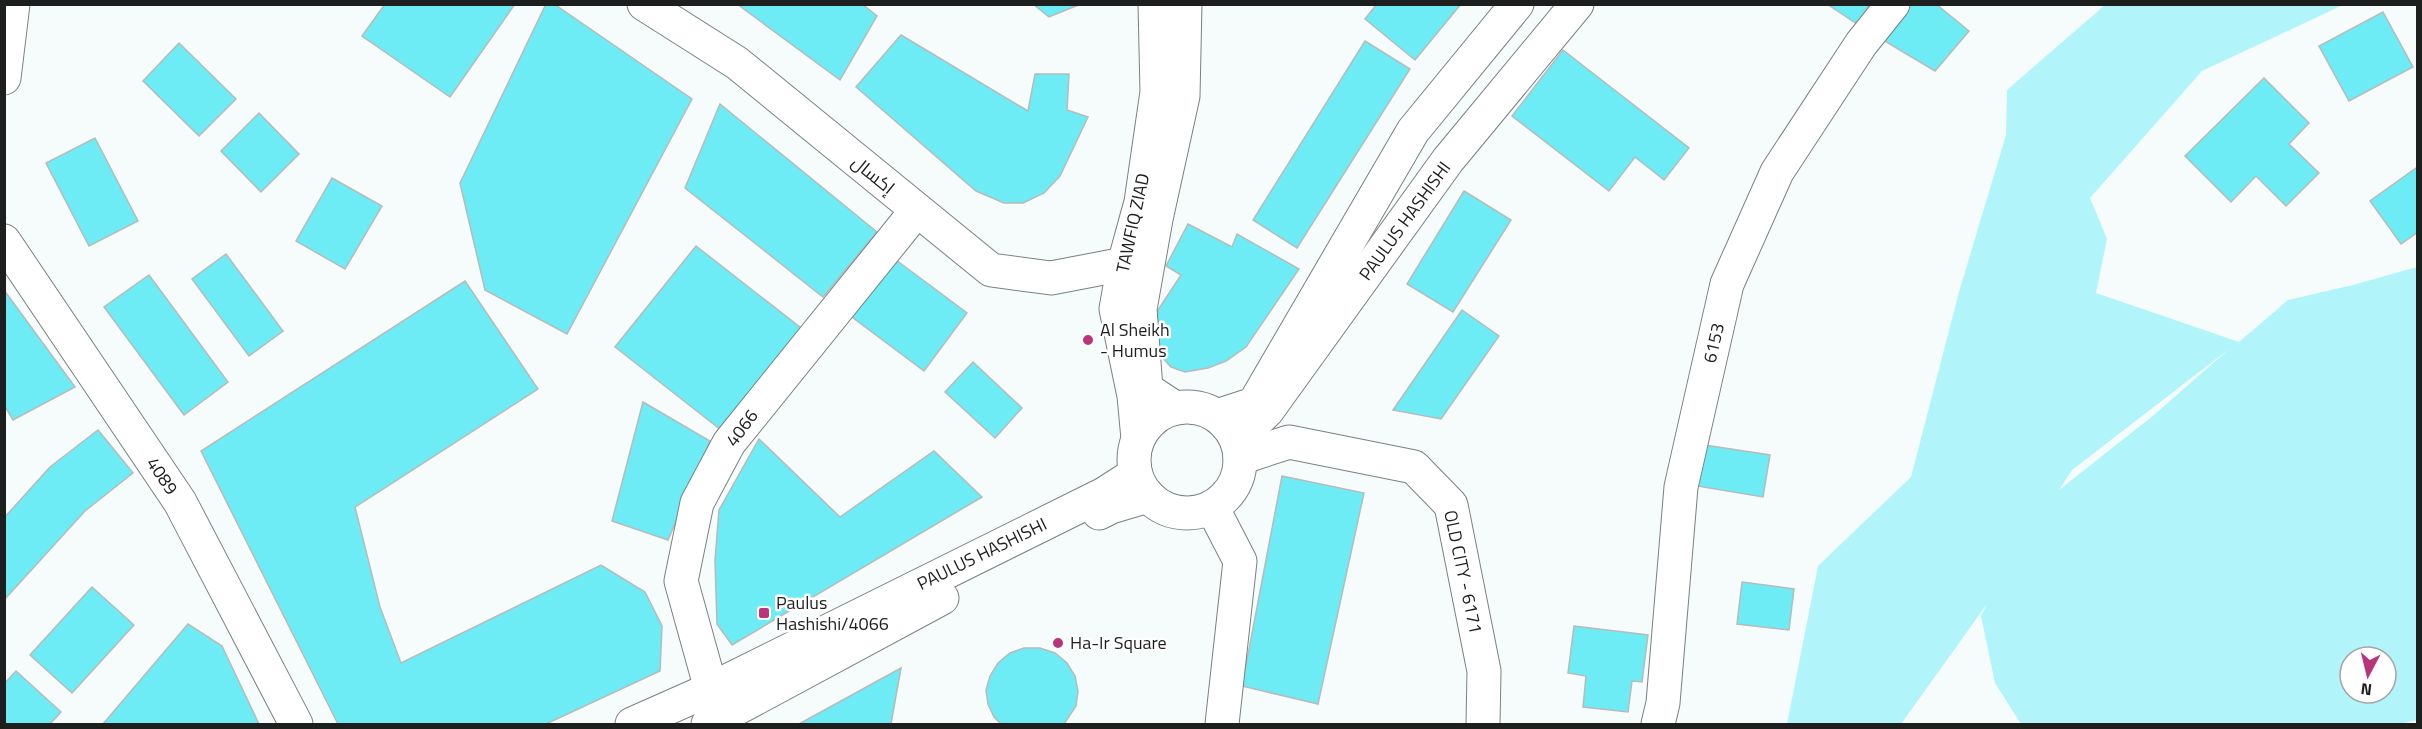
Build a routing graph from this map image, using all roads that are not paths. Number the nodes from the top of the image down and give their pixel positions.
1 (13, 4) edge
2 (644, 4) edge
3 (1155, 4) edge
4 (1185, 4) edge
5 (1516, 4) edge
6 (1577, 4) edge
7 (1893, 4) edge
8 (6, 57) edge
9 (916, 210) junction
10 (4, 241) edge
11 (1124, 264) junction
12 (1176, 408) junction
13 (1231, 438) junction
14 (1137, 440) junction
15 (1142, 485) junction
16 (1212, 507) junction
17 (711, 689) junction
18 (296, 724) edge
19 (632, 724) edge
20 (708, 724) edge
21 (1222, 724) edge
22 (1483, 724) edge
23 (1658, 724) edge

1 - 8 street
2 - 9 street, إكسال
3 - 11 street, TAWFIQ ZIAD
4 - 12 street, TAWFIQ ZIAD
5 - 13 street, PAULUS HASHISHI
6 - 13 street, PAULUS HASHISHI
7 - 23 street, 6153
9 - 11 street, إكسال
9 - 17 street, 4066
10 - 18 street, 4089
11 - 14 street, TAWFIQ ZIAD
12 - 13 street
12 - 14 street
13 - 16 street
13 - 22 street, OLD CITY - 6171
14 - 15 street
15 - 16 street
15 - 17 street, PAULUS HASHISHI
15 - 20 street, PAULUS HASHISHI
16 - 21 street
17 - 19 street, PAULUS HASHISHI

